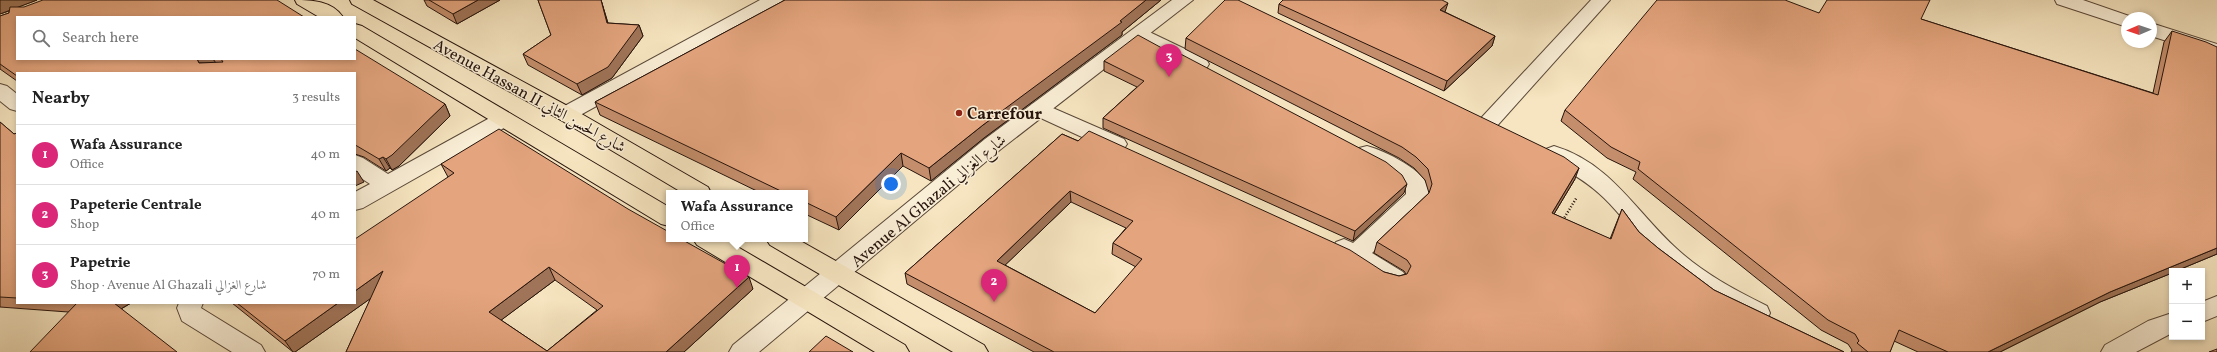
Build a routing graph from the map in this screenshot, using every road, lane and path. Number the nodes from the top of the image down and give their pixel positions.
1 (304, 0) edge
2 (359, 0) edge
3 (774, 0) edge
4 (1184, 0) edge
5 (1601, 0) edge
6 (2064, 0) edge
7 (2091, 4) edge
8 (331, 16) edge
9 (2121, 18) edge
10 (356, 31) edge
11 (2157, 31) edge
12 (1141, 34) junction
13 (2217, 51) edge
14 (1218, 74) edge
15 (0, 92) edge
16 (16, 103) edge
17 (1039, 109) junction
18 (1468, 112) edge
19 (566, 114) junction
20 (504, 119) junction
21 (1489, 122) junction
22 (1509, 132) edge
23 (1349, 143) edge
24 (1536, 145) edge
25 (1133, 152) edge
26 (356, 164) edge
27 (1589, 176) junction
28 (387, 184) junction
29 (695, 190) edge
30 (356, 201) edge
31 (666, 216) edge
32 (1562, 221) edge
33 (1327, 241) edge
34 (710, 242) edge
35 (783, 242) edge
36 (1356, 254) junction
37 (838, 275) junction
38 (1395, 278) edge
39 (807, 299) junction
40 (191, 304) edge
41 (2217, 306) edge
42 (2205, 311) edge
43 (1776, 322) edge
44 (2169, 324) edge
45 (252, 352) edge
46 (742, 352) edge
47 (896, 352) edge
48 (975, 352) edge
49 (2114, 352) edge

1 - 8 main road
2 - 19 main road, Avenue Hassan II شارع الحسن الثاني
3 - 19 street
4 - 12 street, Avenue Al Ghazali شارع الغزالي
5 - 21 street
6 - 7 street
7 - 9 street
10 - 20 main road, Avenue Hassan II شارع الحسن الثاني
11 - 13 street
12 - 14 street
12 - 17 street, Avenue Al Ghazali شارع الغزالي
15 - 16 street
17 - 25 street
17 - 37 street, Avenue Al Ghazali شارع الغزالي
18 - 21 street
19 - 29 main road, Avenue Hassan II شارع الحسن الثاني
20 - 28 street
20 - 31 main road, Avenue Hassan II شارع الحسن الثاني
21 - 22 street
23 - 36 street
24 - 27 street
26 - 28 street
27 - 32 path
27 - 43 street
28 - 30 street
33 - 36 street
34 - 39 main road
35 - 37 main road
36 - 38 street
37 - 39 street, Avenue Al Ghazali شارع الغزالي
37 - 48 main road
39 - 46 street, Avenue Al Ghazali شارع الغزالي
39 - 47 main road
40 - 45 street
41 - 42 street
44 - 49 street

